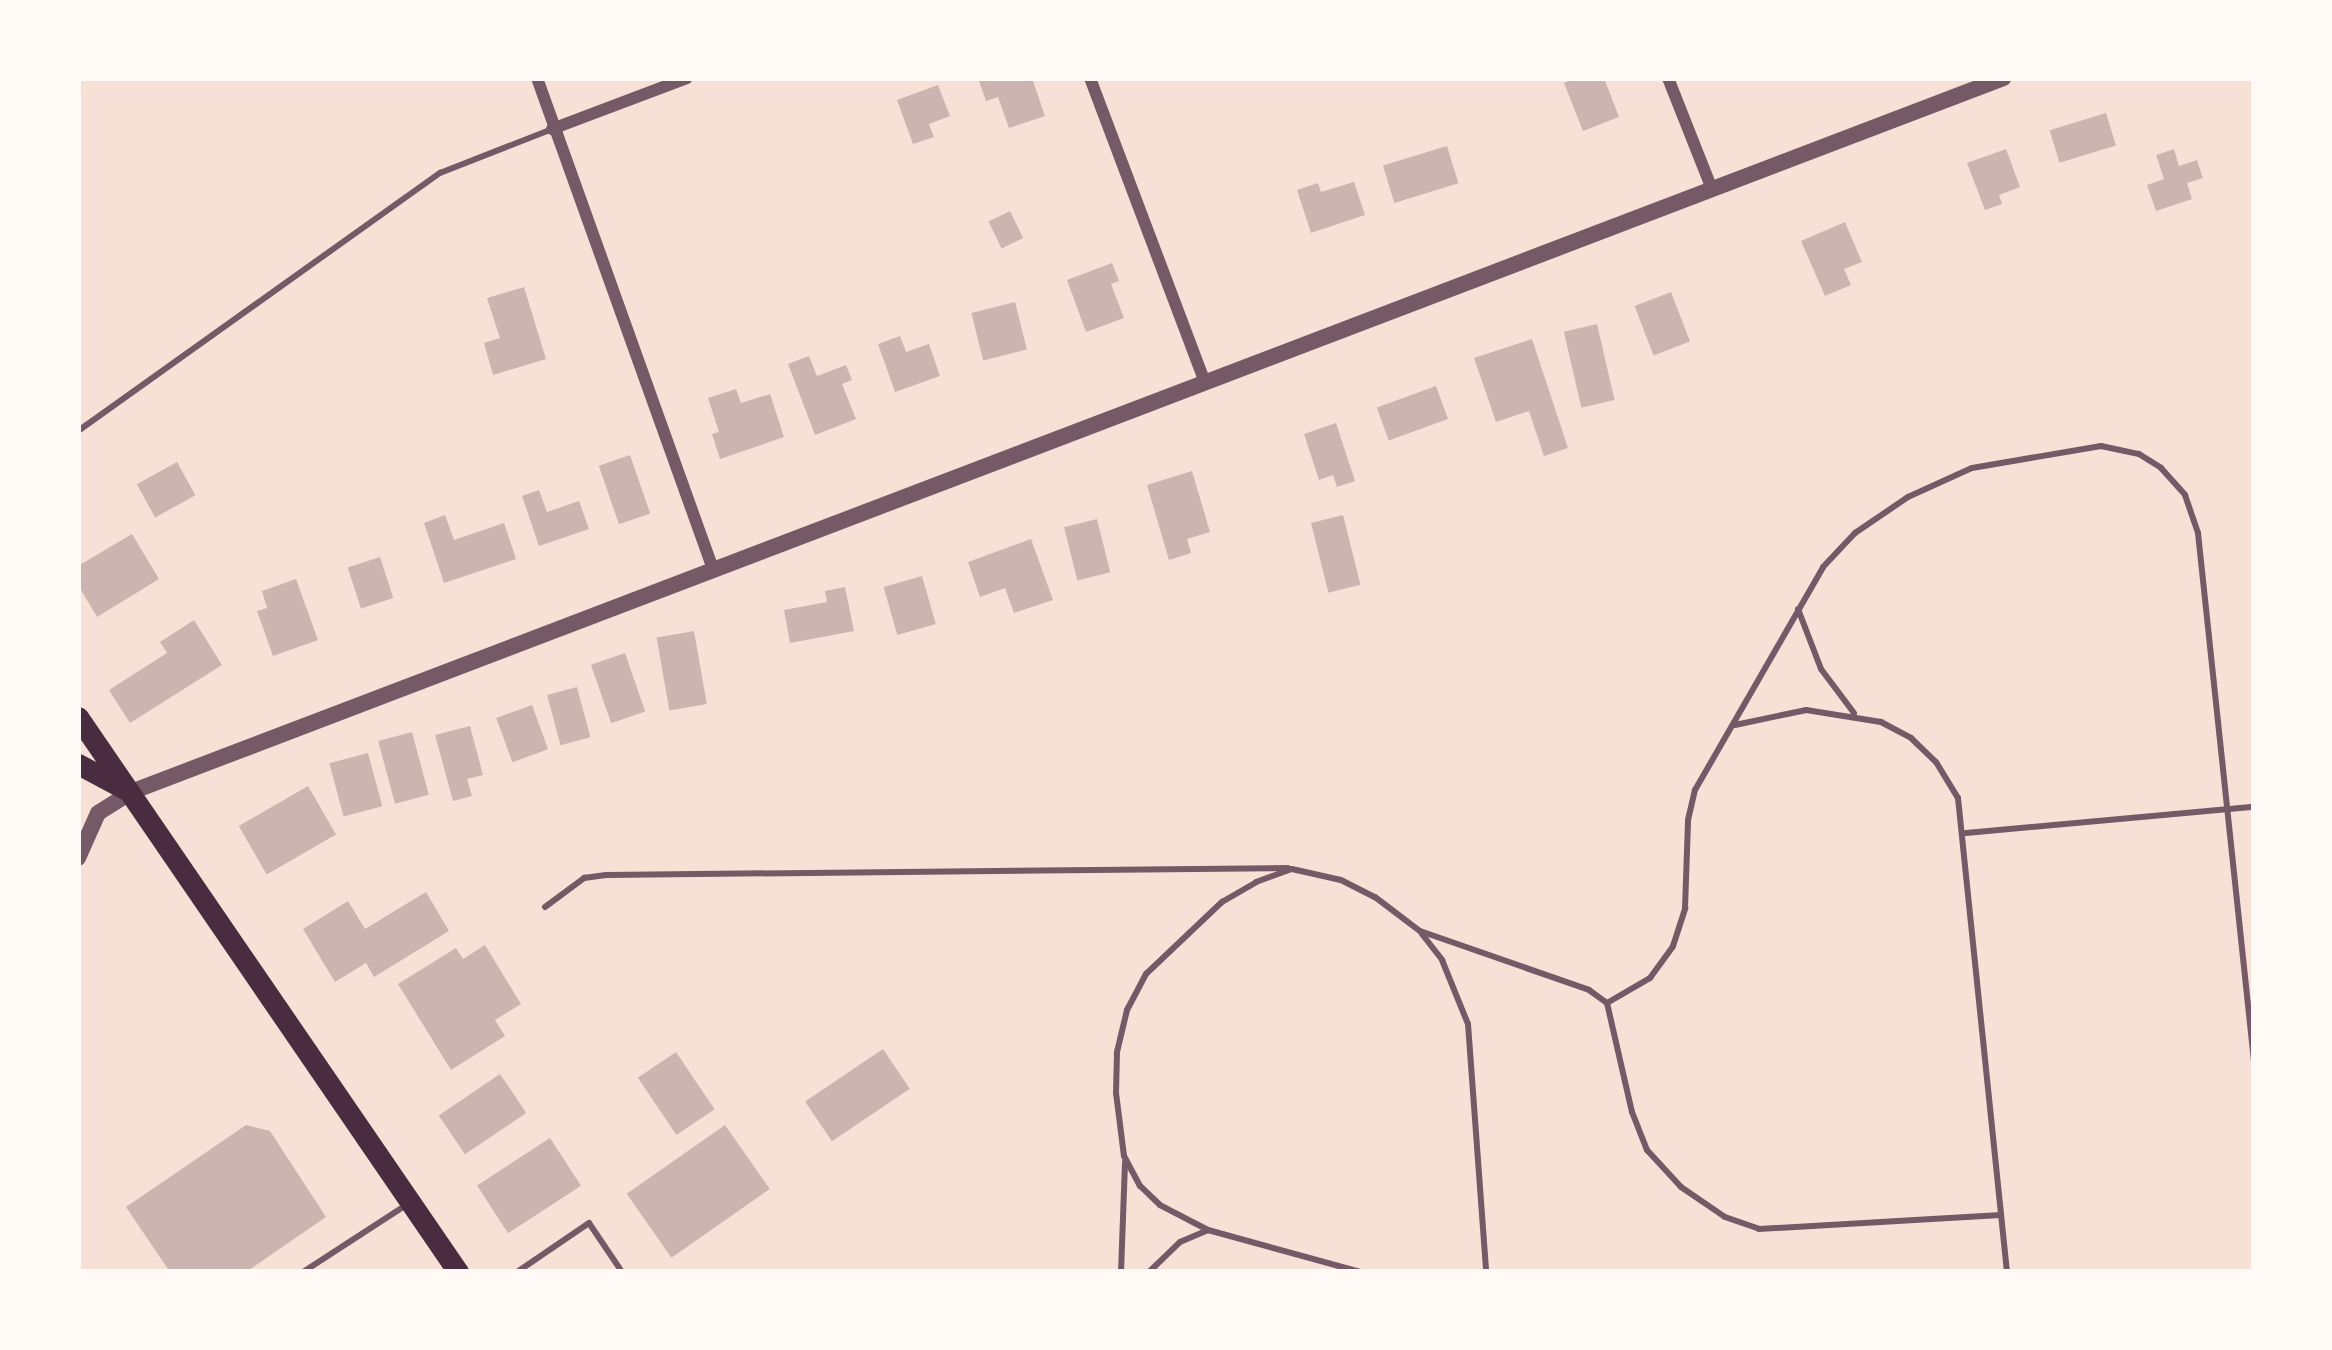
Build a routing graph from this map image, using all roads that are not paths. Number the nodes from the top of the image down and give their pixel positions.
1 (537, 78) edge
2 (687, 78) edge
3 (1090, 78) edge
4 (1668, 78) edge
5 (2004, 78) edge
6 (552, 129) junction
7 (1712, 189) junction
8 (1205, 382) junction
9 (78, 431) edge
10 (713, 569) junction
11 (1798, 610) junction
12 (1856, 716) junction
13 (78, 717) edge
14 (1731, 726) junction
15 (78, 764) edge
16 (131, 792) junction
17 (2254, 807) edge
18 (2229, 809) junction
19 (1966, 833) junction
20 (78, 858) edge
21 (1292, 868) junction
22 (545, 907) dead end
23 (1420, 931) junction
24 (1607, 1003) junction
25 (2254, 1061) edge
26 (1124, 1156) junction
27 (410, 1202) junction
28 (2001, 1215) junction
29 (1208, 1230) junction
30 (303, 1272) edge
31 (458, 1272) edge
32 (517, 1272) edge
33 (622, 1272) edge
34 (1121, 1272) edge
35 (1149, 1272) edge
36 (1361, 1272) edge
37 (1486, 1272) edge
38 (2006, 1272) edge

1 - 6 street
2 - 6 street
3 - 8 street
4 - 7 street
5 - 7 street
6 - 9 lane
6 - 10 street
7 - 8 street
8 - 10 street
10 - 16 street
11 - 12 lane
11 - 14 lane
11 - 18 lane
12 - 14 lane
12 - 19 lane
13 - 16 main road
14 - 24 lane
15 - 16 main road
16 - 20 street
16 - 27 main road
17 - 18 lane
18 - 19 lane
18 - 25 lane
19 - 28 lane
21 - 22 lane
21 - 23 lane
21 - 26 lane
23 - 24 lane
23 - 37 lane
24 - 28 lane
26 - 29 lane
26 - 34 lane
27 - 30 lane
27 - 31 main road
28 - 38 lane
29 - 35 lane
29 - 36 lane
32 - 33 lane

